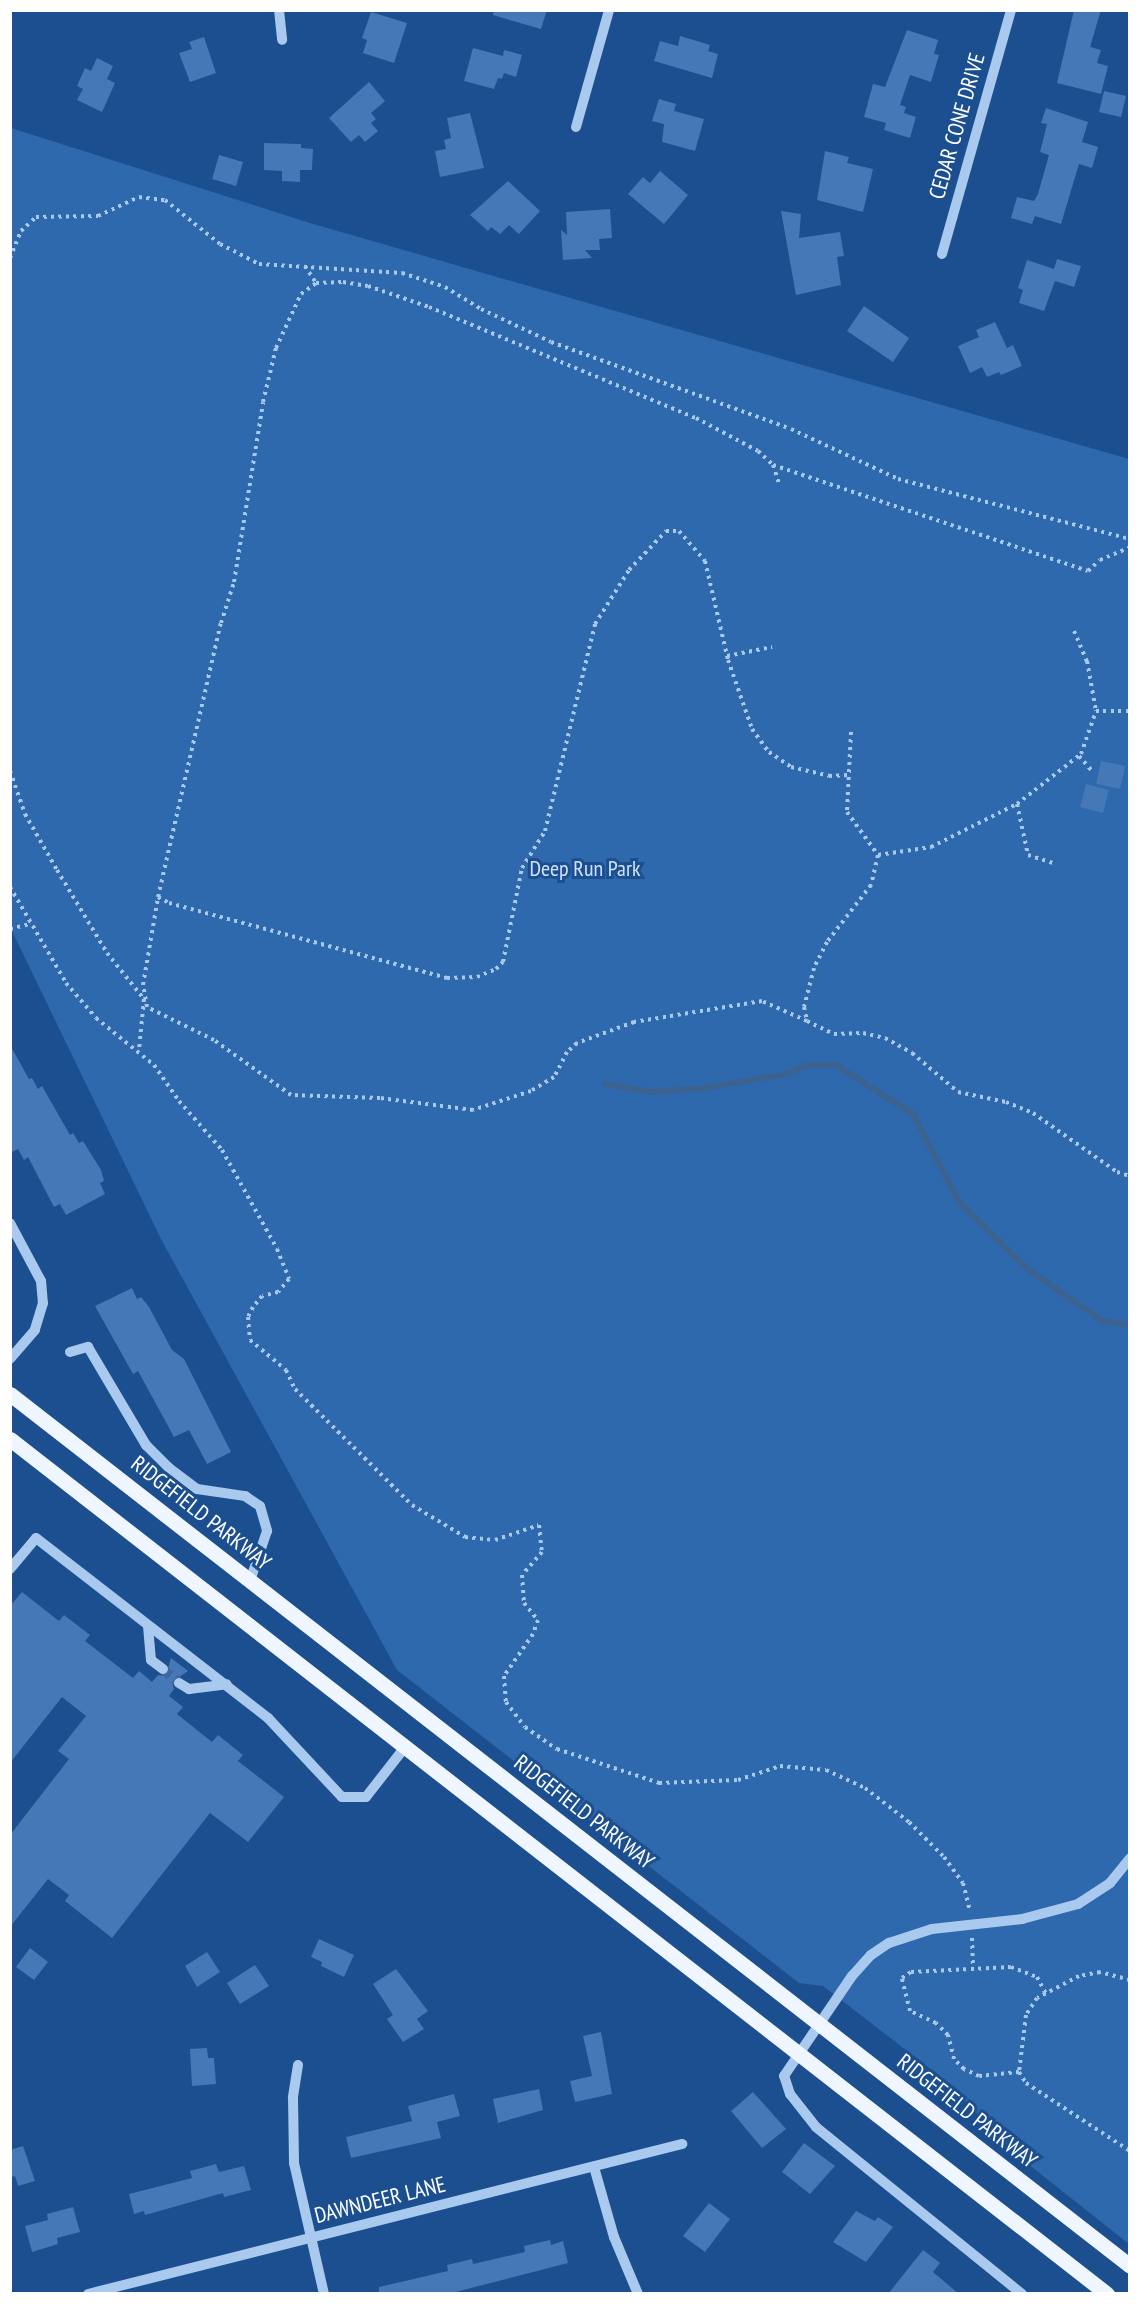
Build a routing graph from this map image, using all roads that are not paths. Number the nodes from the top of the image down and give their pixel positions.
1 (279, 10) edge
2 (609, 10) edge
3 (1011, 10) edge
4 (282, 40) dead end
5 (576, 127) dead end
6 (942, 254) dead end
7 (10, 1223) edge
8 (70, 1352) dead end
9 (10, 1359) edge
10 (10, 1394) edge
11 (10, 1439) edge
12 (10, 1569) edge
13 (250, 1581) junction
14 (148, 1626) junction
15 (163, 1669) tunnel mouth
16 (179, 1683) tunnel mouth
17 (227, 1684) junction
18 (405, 1747) junction
19 (1130, 1858) edge
20 (820, 2025) junction
21 (797, 2053) junction
22 (298, 2065) dead end
23 (682, 2144) dead end
24 (594, 2167) junction
25 (309, 2238) junction
26 (1130, 2266) edge
27 (88, 2294) edge
28 (324, 2294) edge
29 (638, 2294) edge
30 (1022, 2294) edge
31 (1107, 2294) edge

1 - 4 street
2 - 5 street
3 - 6 street, CEDAR CONE DRIVE
7 - 9 street
8 - 13 street
10 - 13 main road, RIDGEFIELD PARKWAY
11 - 18 main road
12 - 14 street
13 - 20 main road, RIDGEFIELD PARKWAY
14 - 15 street
14 - 17 street
16 - 17 street
17 - 18 street
18 - 21 main road
19 - 20 street
20 - 21 street
20 - 26 main road, RIDGEFIELD PARKWAY
21 - 30 street
21 - 31 main road
22 - 25 street
23 - 24 street, DAWNDEER LANE
24 - 25 street, DAWNDEER LANE
24 - 29 street
25 - 27 street, DAWNDEER LANE
25 - 28 street

